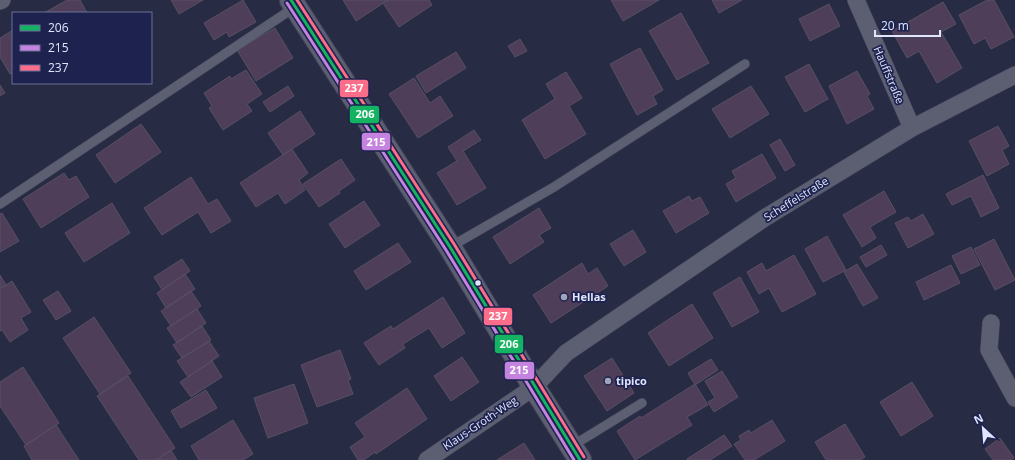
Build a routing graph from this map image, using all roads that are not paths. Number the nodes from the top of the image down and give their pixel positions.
1 (856, 0) edge
2 (293, 3) edge
3 (745, 64) dead end
4 (1015, 75) edge
5 (912, 128) junction
6 (0, 204) edge
7 (450, 247) junction
8 (991, 323) dead end
9 (534, 387) junction
10 (1015, 398) edge
11 (642, 403) dead end
12 (576, 453) edge
13 (427, 460) edge

1 - 5 street, Hauffstraße
2 - 6 lane
2 - 7 street
3 - 7 lane
4 - 5 street, Scheffelstraße
5 - 9 street, Scheffelstraße
7 - 9 street
8 - 10 street
9 - 12 street
9 - 13 street, Klaus-Groth-Weg
11 - 12 lane

